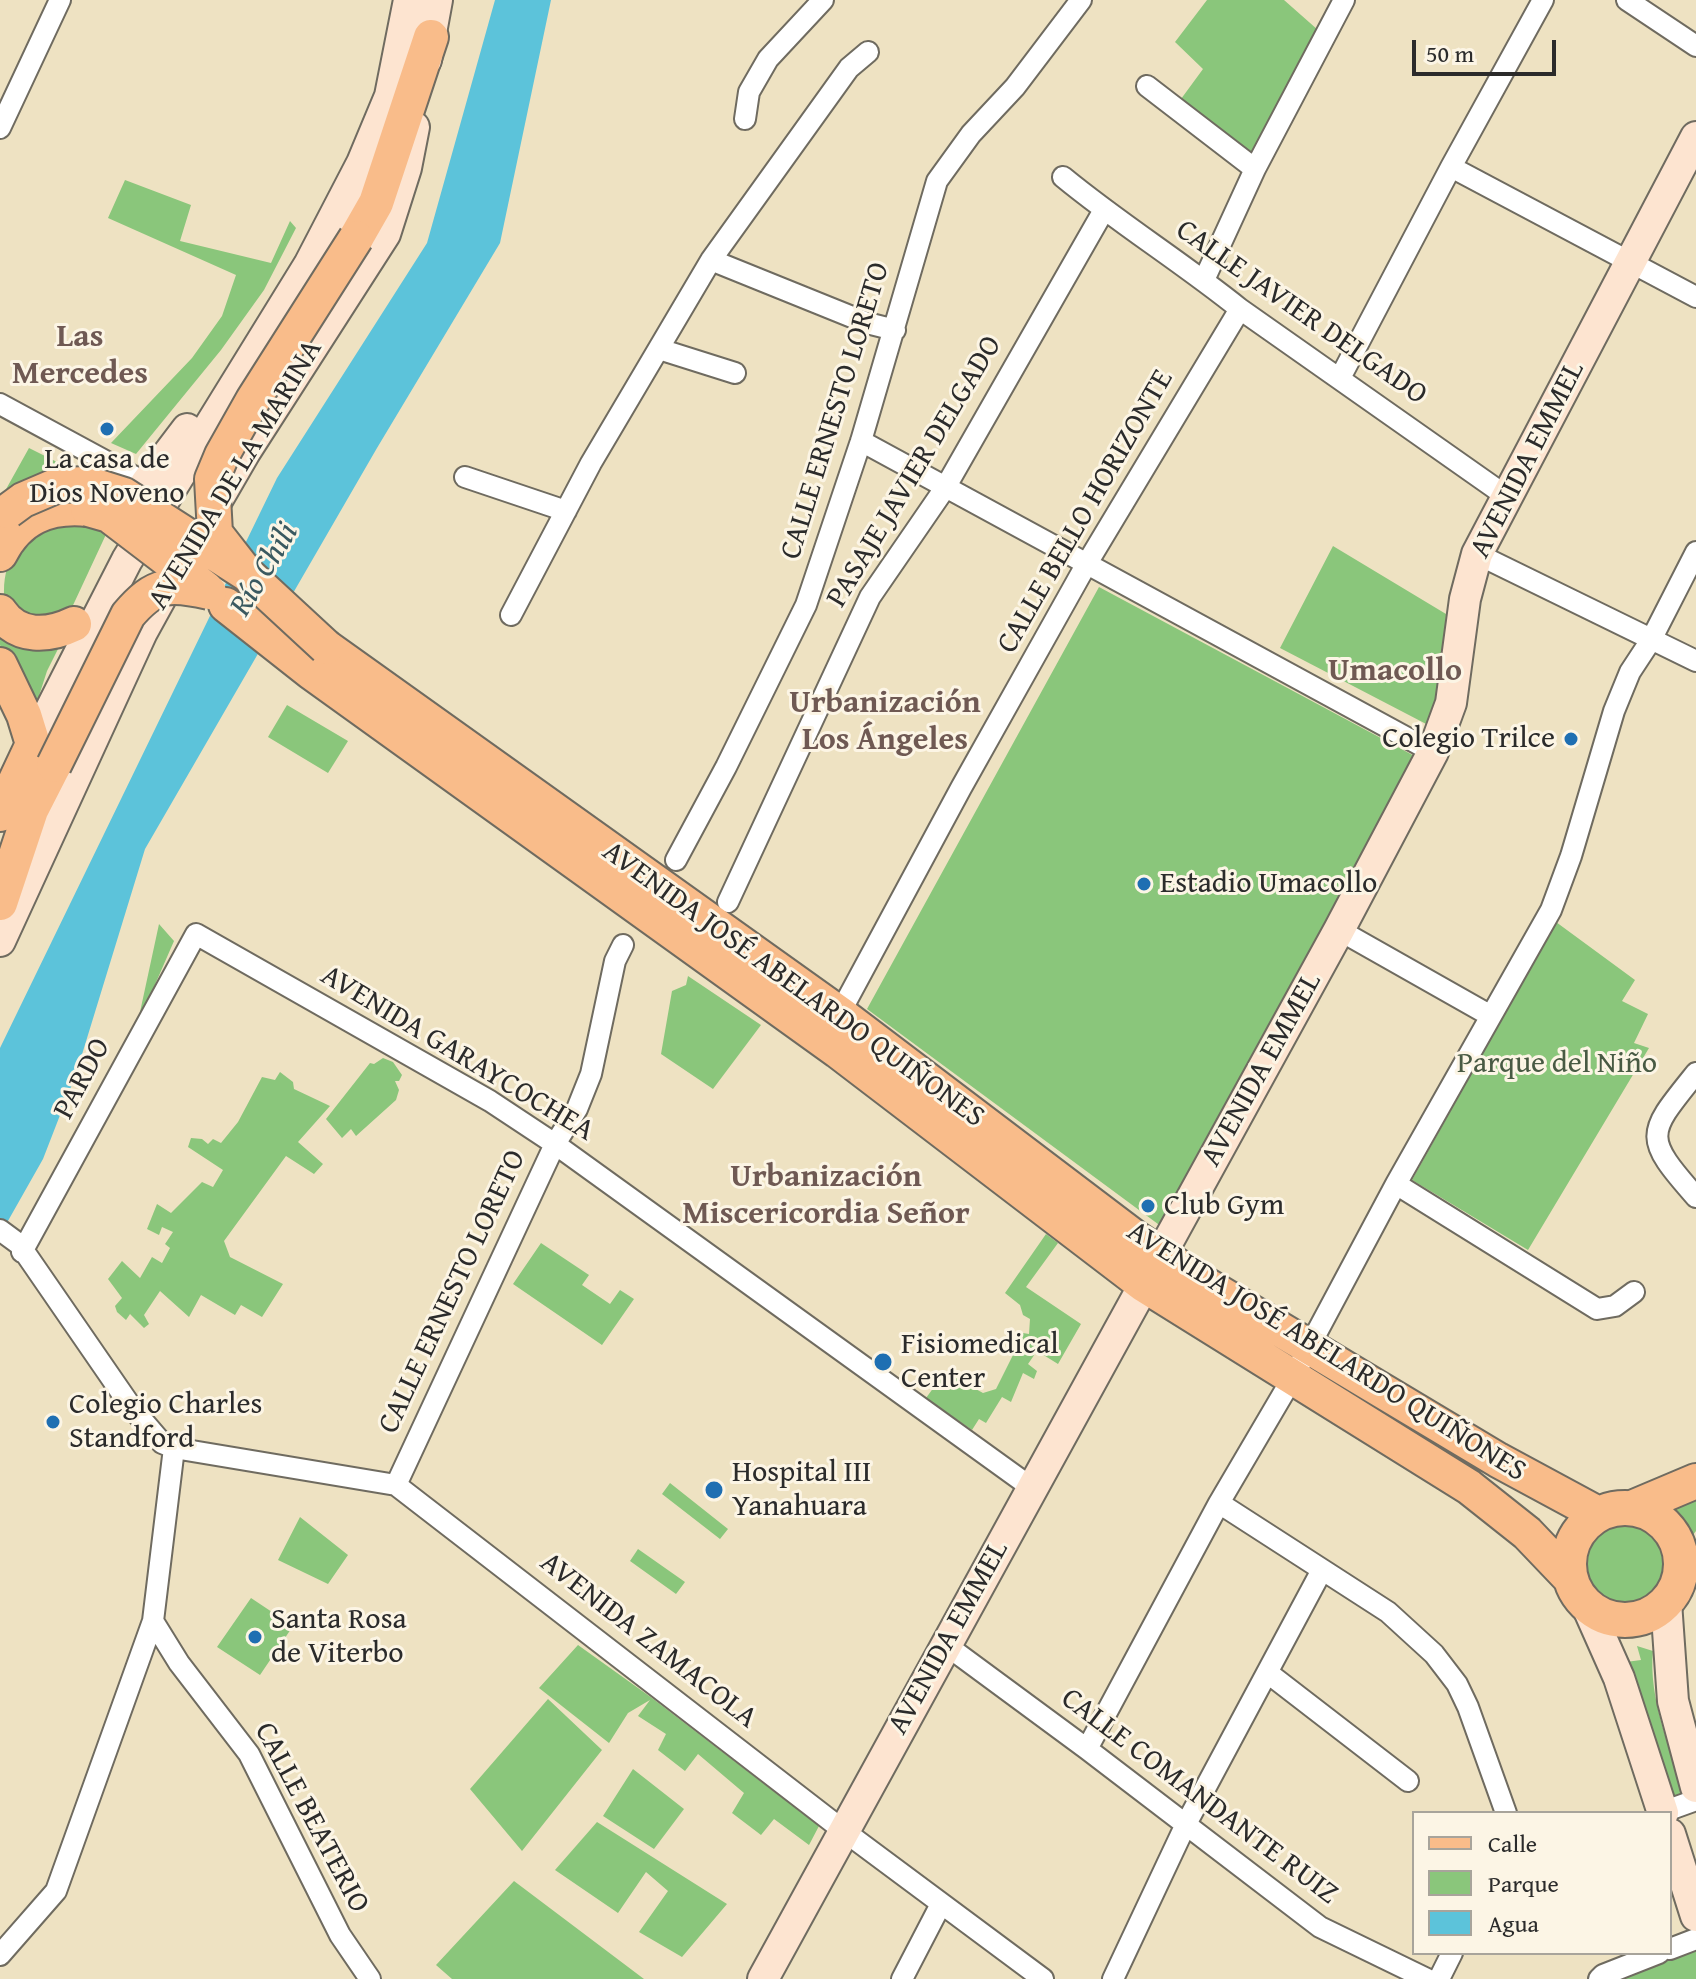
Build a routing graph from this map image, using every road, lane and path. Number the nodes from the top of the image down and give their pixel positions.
1 (60, 0) edge
2 (409, 0) edge
3 (437, 0) edge
4 (823, 0) edge
5 (1081, 0) edge
6 (1344, 0) edge
7 (1543, 0) edge
8 (1627, 0) edge
9 (431, 37) junction
10 (1696, 46) edge
11 (868, 52) dead end
12 (1147, 86) dead end
13 (745, 119) dead end
14 (0, 128) edge
15 (1696, 137) edge
16 (1451, 167) junction
17 (1255, 169) junction
18 (1063, 177) dead end
19 (1104, 210) junction
20 (711, 260) junction
21 (1630, 264) junction
22 (1204, 280) junction
23 (294, 288) junction
24 (1696, 297) edge
25 (1240, 309) junction
26 (895, 330) junction
27 (659, 349) junction
28 (735, 373) dead end
29 (1340, 378) junction
30 (0, 404) edge
31 (861, 441) junction
32 (465, 477) dead end
33 (146, 483) junction
34 (945, 488) junction
35 (1506, 496) junction
36 (566, 511) junction
37 (0, 518) edge
38 (1696, 552) edge
39 (0, 554) edge
40 (1477, 554) junction
41 (1086, 565) junction
42 (247, 574) junction
43 (218, 599) junction
44 (511, 615) dead end
45 (2, 616) edge
46 (87, 622) junction
47 (142, 632) junction
48 (1651, 640) junction
49 (318, 660) junction
50 (1696, 661) edge
51 (0, 665) edge
52 (43, 746) junction
53 (1433, 752) junction
54 (1, 809) edge
55 (676, 860) dead end
56 (728, 902) dead end
57 (0, 903) edge
58 (1339, 930) junction
59 (196, 934) joint
60 (0, 941) edge
61 (623, 945) dead end
62 (1491, 1016) junction
63 (832, 1028) junction
64 (1696, 1073) edge
65 (555, 1144) junction
66 (1396, 1184) junction
67 (1696, 1197) edge
68 (4, 1232) edge
69 (22, 1252) junction
70 (1161, 1253) junction
71 (1143, 1284) junction
72 (1634, 1292) dead end
73 (1309, 1347) junction
74 (1293, 1377) junction
75 (174, 1448) junction
76 (1696, 1481) edge
77 (396, 1485) junction
78 (1032, 1488) junction
79 (1219, 1503) junction
80 (1632, 1508) junction
81 (1598, 1514) junction
82 (1688, 1560) edge
83 (1322, 1570) junction
84 (1569, 1577) junction
85 (1666, 1602) junction
86 (1587, 1606) junction
87 (153, 1621) junction
88 (946, 1645) junction
89 (1268, 1673) junction
90 (1087, 1749) junction
91 (1408, 1781) dead end
92 (1696, 1787) edge
93 (1696, 1800) edge
94 (1505, 1811) edge
95 (1661, 1811) edge
96 (1667, 1811) edge
97 (1186, 1824) junction
98 (844, 1831) junction
99 (1672, 1840) edge
100 (941, 1904) junction
101 (1696, 1916) edge
102 (1696, 1939) edge
103 (1672, 1948) edge
104 (0, 1955) edge
105 (1451, 1955) edge
106 (1654, 1955) edge
107 (370, 1979) edge
108 (763, 1979) edge
109 (902, 1979) edge
110 (1043, 1979) edge
111 (1113, 1979) edge
112 (1427, 1979) edge
113 (1439, 1979) edge
114 (1599, 1979) edge

1 - 14 street
2 - 23 main road, AVENIDA DE LA MARINA
3 - 9 main road, AVENIDA DE LA MARINA
4 - 13 street
5 - 26 street, CALLE ERNESTO LORETO
6 - 17 street
7 - 16 street
8 - 10 street
9 - 42 main road, bridge
9 - 47 main road, AVENIDA DE LA MARINA
11 - 20 street
12 - 17 street
15 - 21 main road, AVENIDA EMMEL
16 - 21 street
16 - 29 street
17 - 22 street
18 - 19 street, CALLE JAVIER DELGADO
19 - 22 street, CALLE JAVIER DELGADO
19 - 34 street, PASAJE JAVIER DELGADO
20 - 26 street
20 - 27 street
21 - 24 street
21 - 35 main road, AVENIDA EMMEL
22 - 25 street, CALLE JAVIER DELGADO
23 - 33 main road
23 - 46 main road, AVENIDA DE LA MARINA
25 - 29 street, CALLE JAVIER DELGADO
25 - 41 street, CALLE BELLO HORIZONTE
26 - 31 street, CALLE ERNESTO LORETO
27 - 28 street
27 - 36 street
29 - 35 street, CALLE JAVIER DELGADO
30 - 33 street
31 - 34 street
31 - 55 street, CALLE ERNESTO LORETO
32 - 36 street
33 - 46 main road
34 - 41 street
34 - 56 street, PASAJE JAVIER DELGADO
35 - 40 main road, AVENIDA EMMEL
36 - 44 street
37 - 42 main road, AVENIDA JOSÉ ABELARDO QUIÑONES, bridge
38 - 48 street
39 - 43 main road, AVENIDA JOSÉ ABELARDO QUIÑONES, bridge
40 - 48 street
40 - 53 main road, AVENIDA EMMEL
41 - 53 street
41 - 63 street, CALLE BELLO HORIZONTE
42 - 49 main road, AVENIDA JOSÉ ABELARDO QUIÑONES, bridge
43 - 49 main road, AVENIDA JOSÉ ABELARDO QUIÑONES
43 - 52 main road, bridge
45 - 46 main road
46 - 47 main road
46 - 52 main road
47 - 60 main road, AVENIDA DE LA MARINA
48 - 50 street
48 - 62 street
49 - 63 main road, AVENIDA JOSÉ ABELARDO QUIÑONES
51 - 52 main road
52 - 54 main road
52 - 57 main road
53 - 58 main road, AVENIDA EMMEL
58 - 62 street
58 - 70 main road, AVENIDA EMMEL
59 - 65 street, AVENIDA GARAYCOCHEA
59 - 69 street, PARDO
61 - 65 street, CALLE ERNESTO LORETO
62 - 66 street
63 - 70 main road, AVENIDA JOSÉ ABELARDO QUIÑONES
63 - 71 main road, AVENIDA JOSÉ ABELARDO QUIÑONES
64 - 67 street
65 - 77 street, CALLE ERNESTO LORETO
65 - 78 street, AVENIDA GARAYCOCHEA
66 - 72 street
66 - 73 street
68 - 69 street
69 - 75 street
70 - 71 main road, AVENIDA EMMEL
70 - 73 main road, AVENIDA JOSÉ ABELARDO QUIÑONES
71 - 74 main road, AVENIDA JOSÉ ABELARDO QUIÑONES
71 - 78 main road, AVENIDA EMMEL
73 - 74 street
73 - 81 main road, AVENIDA JOSÉ ABELARDO QUIÑONES
74 - 79 street
74 - 84 main road, AVENIDA JOSÉ ABELARDO QUIÑONES
75 - 77 street, AVENIDA ZAMACOLA
75 - 87 street
76 - 80 main road
77 - 98 street, AVENIDA ZAMACOLA
78 - 88 main road, AVENIDA EMMEL
79 - 83 street
79 - 90 street
80 - 81 main road
80 - 82 main road
81 - 84 main road
82 - 85 main road
83 - 89 street
83 - 94 street
84 - 86 main road
85 - 86 main road
85 - 92 main road
86 - 95 main road
87 - 104 street
87 - 107 street, CALLE BEATERIO
88 - 90 street, CALLE COMANDANTE RUIZ
88 - 98 main road, AVENIDA EMMEL
89 - 91 street
89 - 97 street
90 - 97 street, CALLE COMANDANTE RUIZ
93 - 96 street
97 - 111 street
97 - 112 street, CALLE COMANDANTE RUIZ
98 - 100 street, AVENIDA ZAMACOLA
98 - 108 main road, AVENIDA EMMEL
99 - 101 main road
100 - 109 street
100 - 110 street, AVENIDA ZAMACOLA
102 - 103 street
105 - 113 street
106 - 114 street

